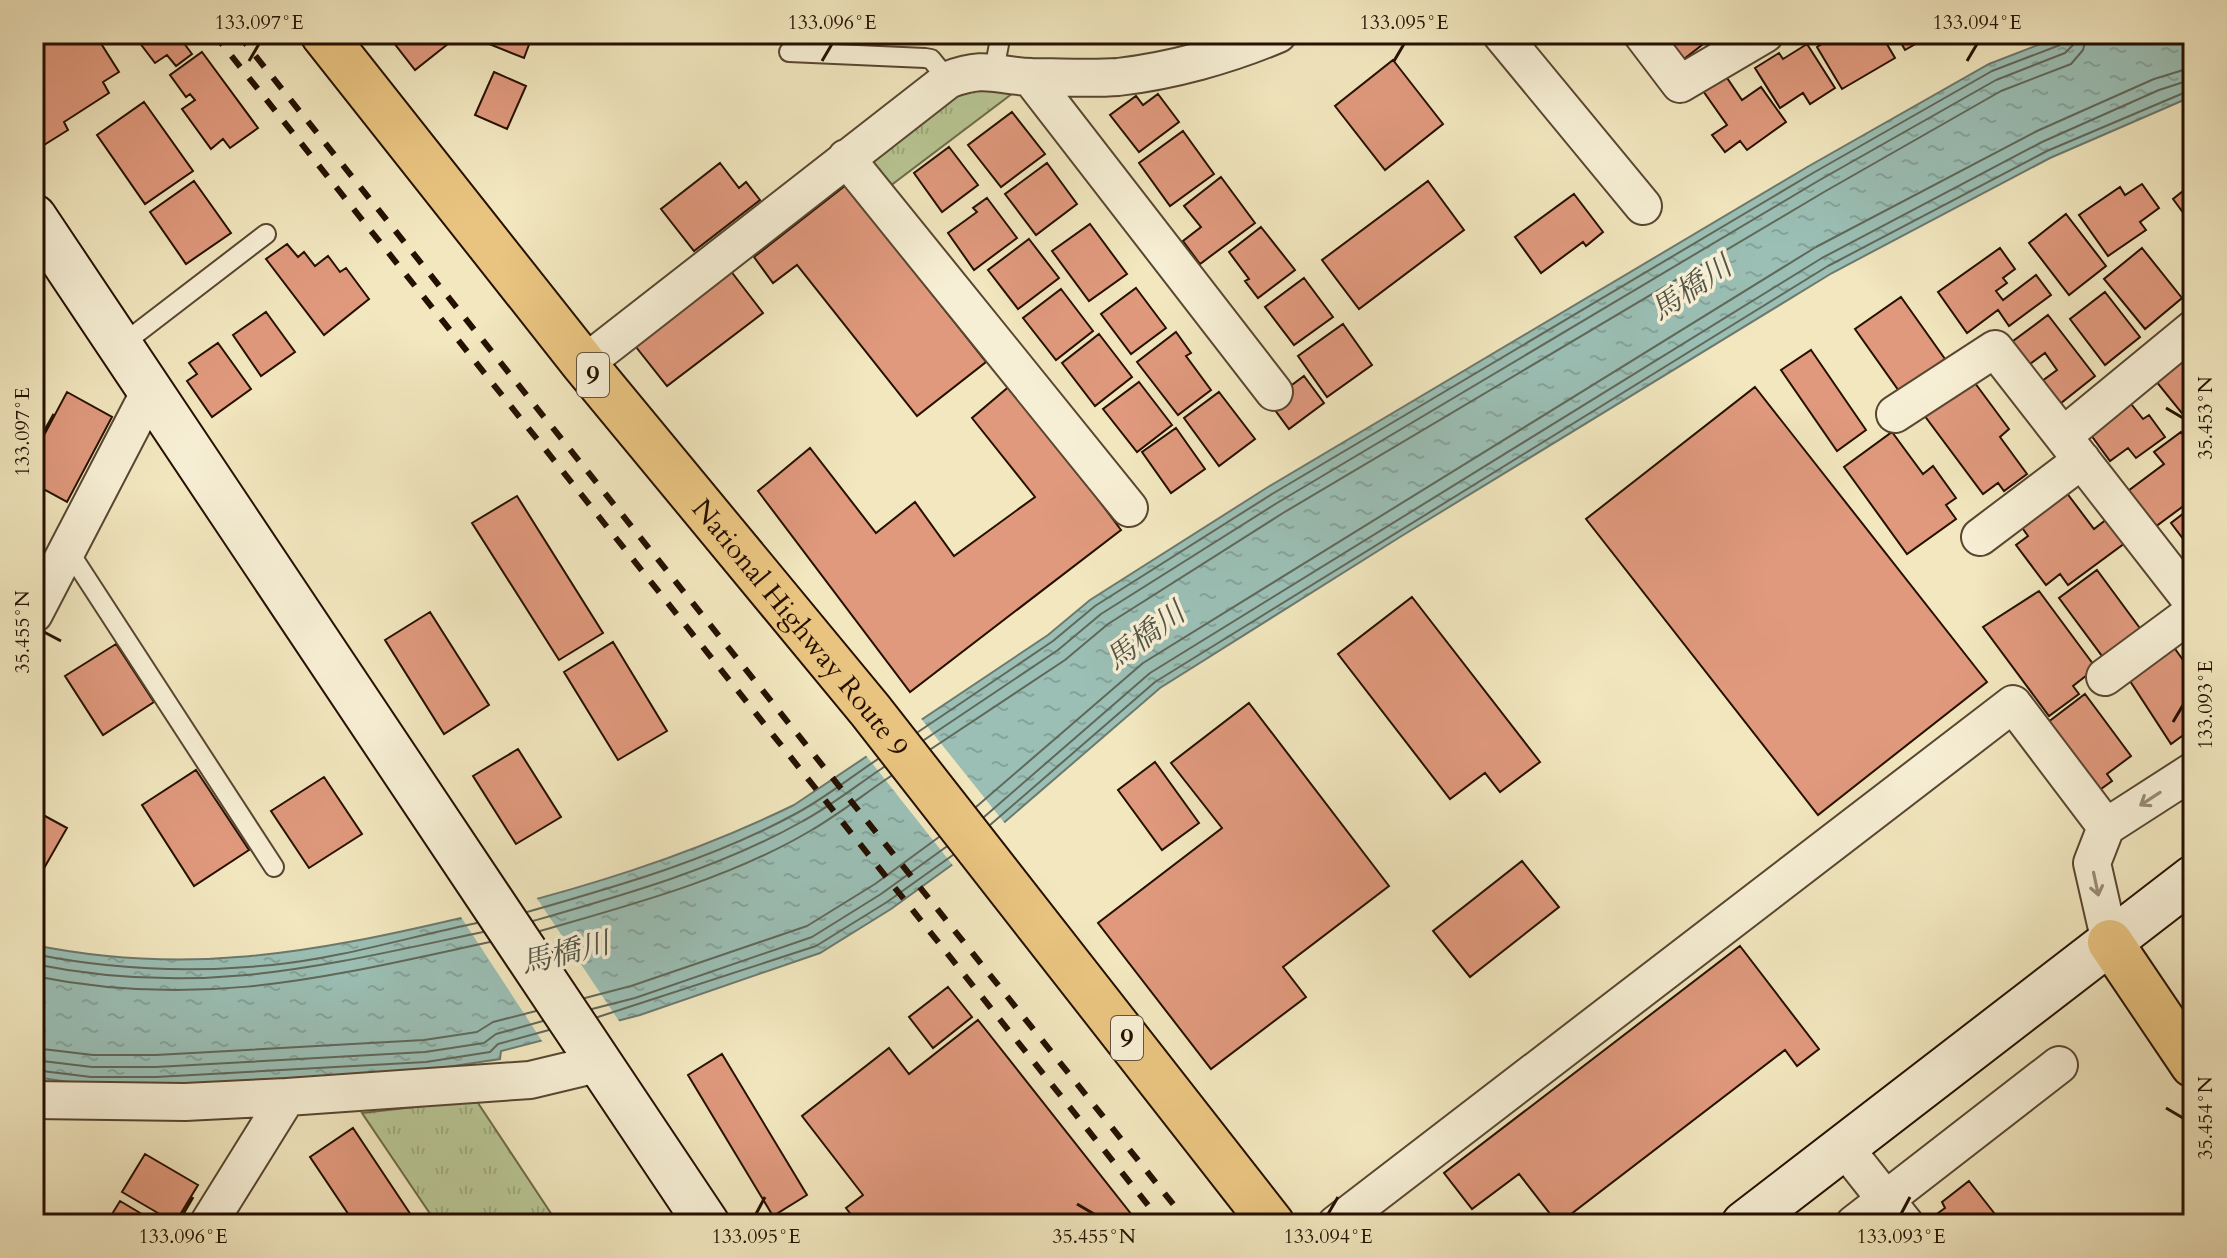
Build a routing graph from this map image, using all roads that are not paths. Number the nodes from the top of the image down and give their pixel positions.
1 (323, 34) edge
2 (1001, 34) edge
3 (1278, 34) edge
4 (1501, 34) edge
5 (1642, 34) edge
6 (1765, 34) edge
7 (789, 52) dead end
8 (994, 70) junction
9 (1030, 77) junction
10 (948, 80) junction
11 (846, 158) junction
12 (1643, 206) dead end
13 (34, 217) edge
14 (266, 234) dead end
15 (2193, 329) edge
16 (120, 346) junction
17 (584, 364) junction
18 (151, 389) junction
19 (1274, 392) dead end
20 (1895, 414) dead end
21 (2072, 448) junction
22 (1129, 508) dead end
23 (1980, 537) dead end
24 (68, 550) junction
25 (2193, 603) edge
26 (2193, 612) edge
27 (34, 614) edge
28 (2105, 677) dead end
29 (2193, 771) edge
30 (2106, 827) junction
31 (274, 867) dead end
32 (2193, 878) edge
33 (2110, 942) junction
34 (2193, 1017) edge
35 (593, 1052) junction
36 (2059, 1065) dead end
37 (2193, 1065) edge
38 (287, 1097) junction
39 (34, 1100) edge
40 (1844, 1147) junction
41 (1895, 1212) edge
42 (208, 1224) edge
43 (707, 1224) edge
44 (1272, 1224) edge
45 (1336, 1224) edge
46 (1744, 1224) edge
47 (1854, 1224) edge

1 - 17 highway, National Highway Route 9 / 9
2 - 8 lane
3 - 9 street
4 - 12 street
5 - 6 street
7 - 10 lane
8 - 9 street
8 - 10 street
9 - 19 street
10 - 11 street
11 - 17 street
11 - 22 street
13 - 16 street
14 - 16 lane
15 - 21 street
16 - 18 street
17 - 44 highway, National Highway Route 9 / 9
18 - 24 street
18 - 35 street
20 - 21 street
21 - 23 street
21 - 25 street
24 - 27 street
24 - 31 lane
26 - 28 street
29 -> 30 street
30 -> 33 street
30 - 45 street
32 - 33 street
33 - 34 highway
33 - 37 highway
33 - 40 street
35 - 38 street
35 - 43 street
36 - 41 street
38 - 39 street
38 - 42 street
40 - 41 street
40 - 46 street
41 - 47 street

